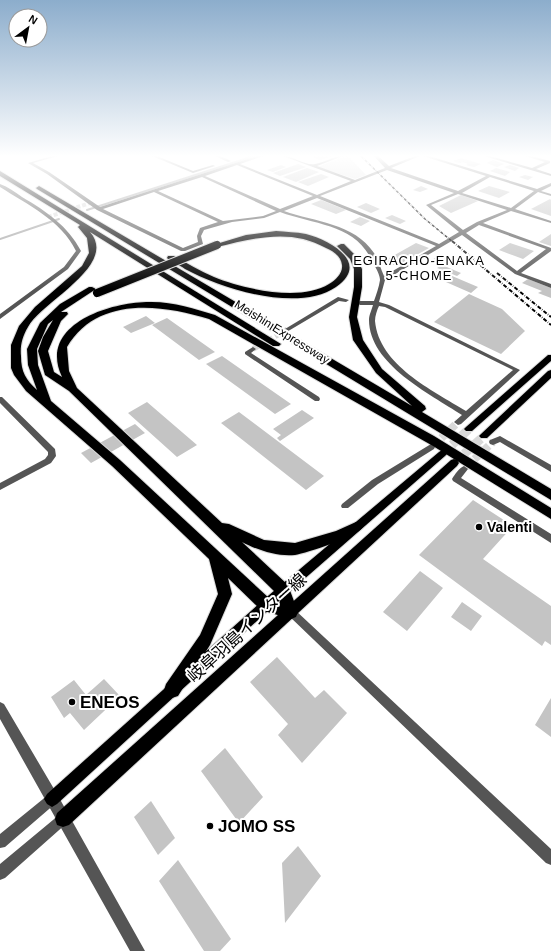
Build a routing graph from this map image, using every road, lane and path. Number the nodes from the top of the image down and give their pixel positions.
1 (23, 200) edge
2 (51, 200) edge
3 (56, 200) edge
4 (86, 200) edge
5 (123, 200) edge
6 (175, 200) edge
7 (257, 200) edge
8 (307, 200) edge
9 (329, 200) edge
10 (440, 200) edge
11 (483, 200) edge
12 (524, 200) edge
13 (97, 208) junction
14 (512, 209) junction
15 (280, 211) junction
16 (73, 212) junction
17 (264, 217) junction
18 (276, 217) dead end
19 (282, 217) dead end
20 (299, 218) junction
21 (221, 222) junction
22 (551, 222) edge
23 (479, 224) junction
24 (463, 233) junction
25 (214, 243) junction
26 (440, 246) junction
27 (518, 273) junction
28 (382, 279) junction
29 (551, 286) edge
30 (94, 291) junction
31 (346, 300) dead end
32 (360, 303) dead end
33 (375, 303) junction
34 (0, 317) edge
35 (288, 329) tunnel mouth
36 (253, 349) dead end
37 (551, 357) edge
38 (551, 373) edge
39 (513, 374) junction
40 (525, 380) junction
41 (73, 390) junction
42 (0, 399) edge
43 (317, 399) dead end
44 (46, 401) junction
45 (466, 414) junction
46 (458, 422) tunnel mouth
47 (469, 429) tunnel mouth
48 (484, 436) tunnel mouth
49 (493, 442) dead end
50 (464, 443) junction
51 (436, 448) junction
52 (454, 463) tunnel mouth
53 (464, 469) tunnel mouth
54 (551, 469) edge
55 (0, 488) edge
56 (551, 495) edge
57 (345, 506) dead end
58 (551, 514) edge
59 (215, 524) junction
60 (356, 528) junction
61 (551, 539) edge
62 (215, 557) junction
63 (283, 590) junction
64 (266, 605) junction
65 (291, 612) junction
66 (172, 690) junction
67 (0, 708) edge
68 (52, 799) junction
69 (63, 819) junction
70 (0, 842) edge
71 (551, 858) edge
72 (0, 873) edge
73 (138, 951) edge

1 - 34 street
2 - 16 highway, Meishin Expressway
3 - 16 highway, Meishin Expressway
4 - 13 street
5 - 13 street
6 - 21 street
7 - 15 street
8 - 15 street
9 - 26 street
10 - 24 street
11 - 14 street
12 - 14 street
13 - 21 street
14 - 22 street
14 - 23 street
15 - 17 street
15 - 20 street
16 - 25 highway
16 - 44 highway
16 - 50 highway, Meishin Expressway
16 - 51 highway, Meishin Expressway
17 - 18 street
17 - 21 street
19 - 20 street
20 - 28 street
23 - 24 street
23 - 27 street
24 - 26 street
24 - 27 street
25 - 30 highway, bridge
25 - 50 highway
26 - 28 street
27 - 29 street
28 - 33 street
30 - 41 highway
30 - 44 highway
31 - 35 street
32 - 33 street
33 - 39 street
33 - 45 street
36 - 43 street
37 - 40 main road
38 - 48 main road
39 - 40 street
39 - 45 street
40 - 47 main road
41 - 51 highway
41 - 59 highway
42 - 55 street
44 - 62 highway
45 - 46 street
49 - 54 street
50 - 56 highway, Meishin Expressway
51 - 57 street
51 - 58 highway, Meishin Expressway
51 - 60 main road, 岐阜羽島インター線
52 - 65 main road, 岐阜羽島インター線
53 - 61 street
59 - 60 highway
59 - 63 highway
60 - 63 main road, 岐阜羽島インター線
62 - 64 highway
62 - 66 highway
63 - 64 main road, 岐阜羽島インター線
63 - 65 highway
64 - 65 highway
64 - 66 main road, 岐阜羽島インター線
65 - 69 main road, 岐阜羽島インター線
65 - 71 street
66 - 68 main road, 岐阜羽島インター線
67 - 68 street
68 - 69 street
68 - 70 street
69 - 72 street
69 - 73 street

